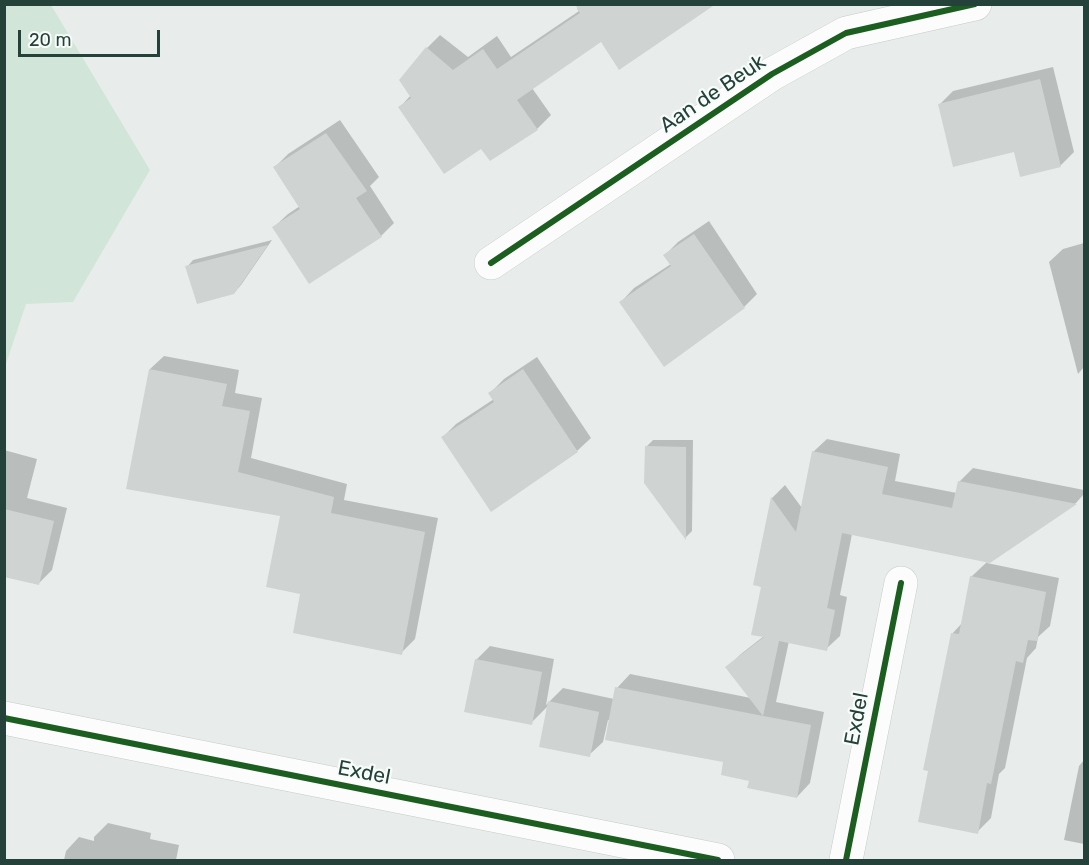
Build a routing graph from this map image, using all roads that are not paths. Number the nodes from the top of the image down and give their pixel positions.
1 (975, 4) edge
2 (492, 263) dead end
3 (901, 583) dead end
4 (4, 718) edge
5 (718, 861) edge
6 (846, 861) edge

1 - 2 street, Aan de Beuk
3 - 6 street, Exdel
4 - 5 street, Exdel

